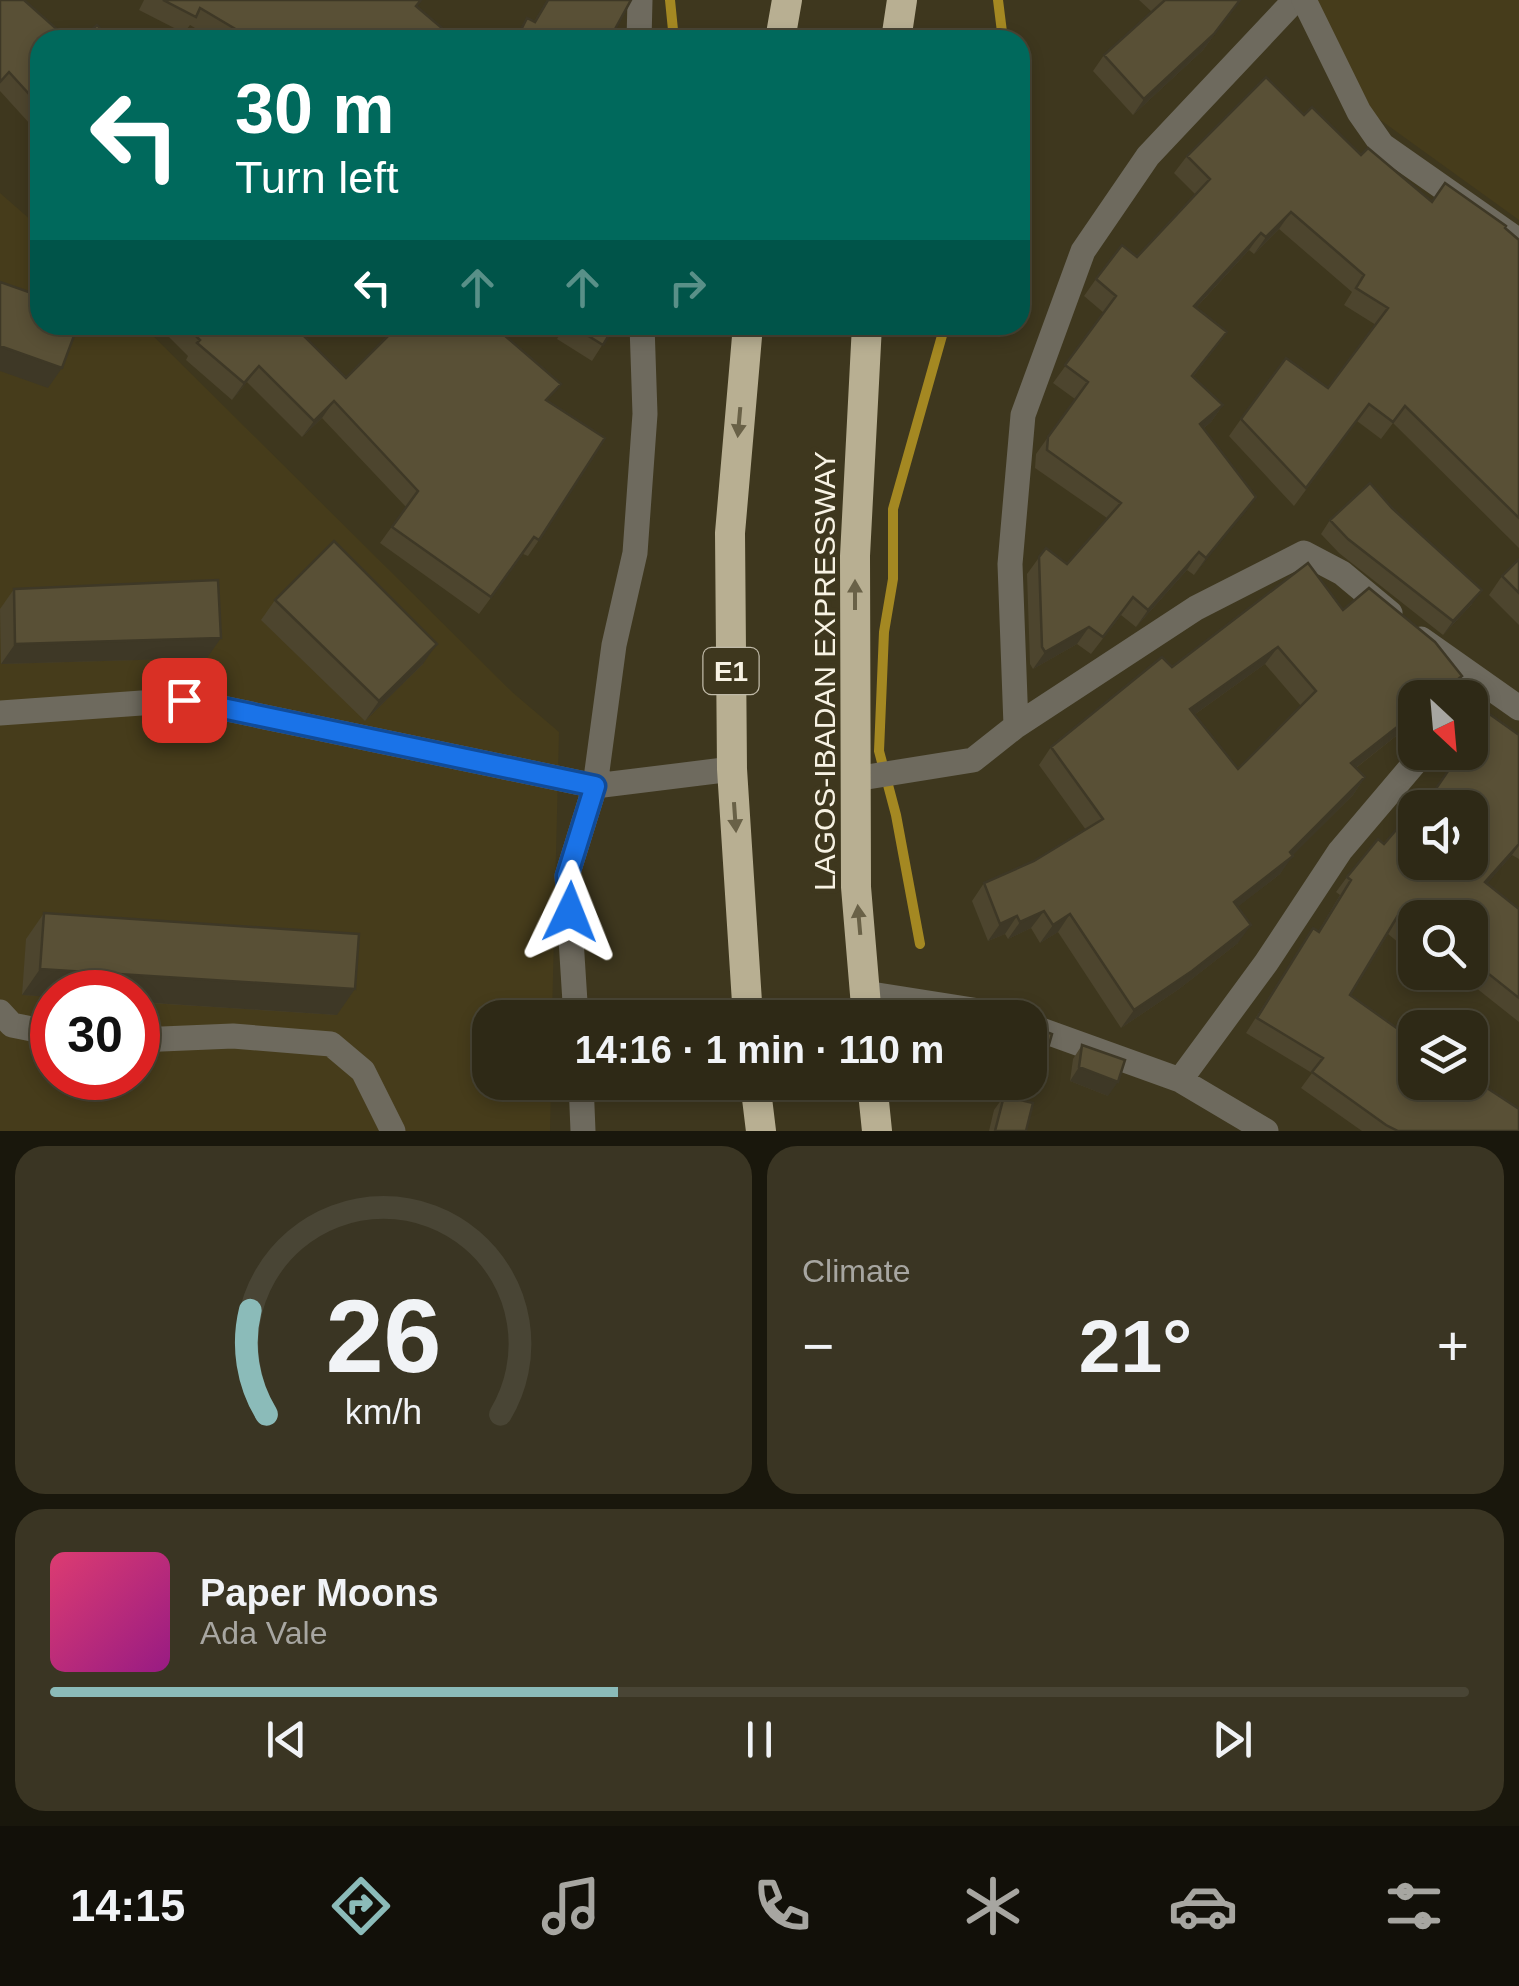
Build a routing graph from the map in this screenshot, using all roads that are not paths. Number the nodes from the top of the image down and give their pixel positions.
1 (640, 0) edge
2 (786, 0) edge
3 (902, 0) edge
4 (1295, 0) edge
5 (1304, 0) edge
6 (639, 30) edge
7 (782, 30) edge
8 (898, 30) edge
9 (1519, 240) edge
10 (642, 335) edge
11 (747, 335) edge
12 (866, 335) edge
13 (1465, 680) edge
14 (1488, 695) edge
15 (1519, 708) edge
16 (1, 718) edge
17 (1016, 726) junction
18 (732, 770) junction
19 (1409, 770) edge
20 (855, 778) junction
21 (595, 786) junction
22 (575, 1000) edge
23 (747, 1000) edge
24 (866, 1000) edge
25 (0, 1012) edge
26 (30, 1030) edge
27 (1047, 1032) edge
28 (160, 1039) edge
29 (1180, 1080) junction
30 (582, 1100) edge
31 (757, 1100) edge
32 (873, 1100) edge
33 (393, 1131) edge
34 (583, 1131) edge
35 (761, 1131) edge
36 (876, 1131) edge
37 (1266, 1131) edge

1 - 6 street
2 - 7 highway
3 - 8 highway
4 - 17 street
5 - 9 street
10 - 21 street
11 -> 18 highway, E1
20 -> 12 highway, LAGOS-IBADAN EXPRESSWAY
13 - 17 street
14 - 15 street
16 - 21 street
17 - 20 street
18 - 21 street
18 -> 23 highway, E1
19 - 29 street
24 -> 20 highway, LAGOS-IBADAN EXPRESSWAY
21 - 22 street
25 - 26 street
27 - 29 street
28 - 33 street
29 - 37 street
30 - 34 street
31 - 35 highway
32 - 36 highway

